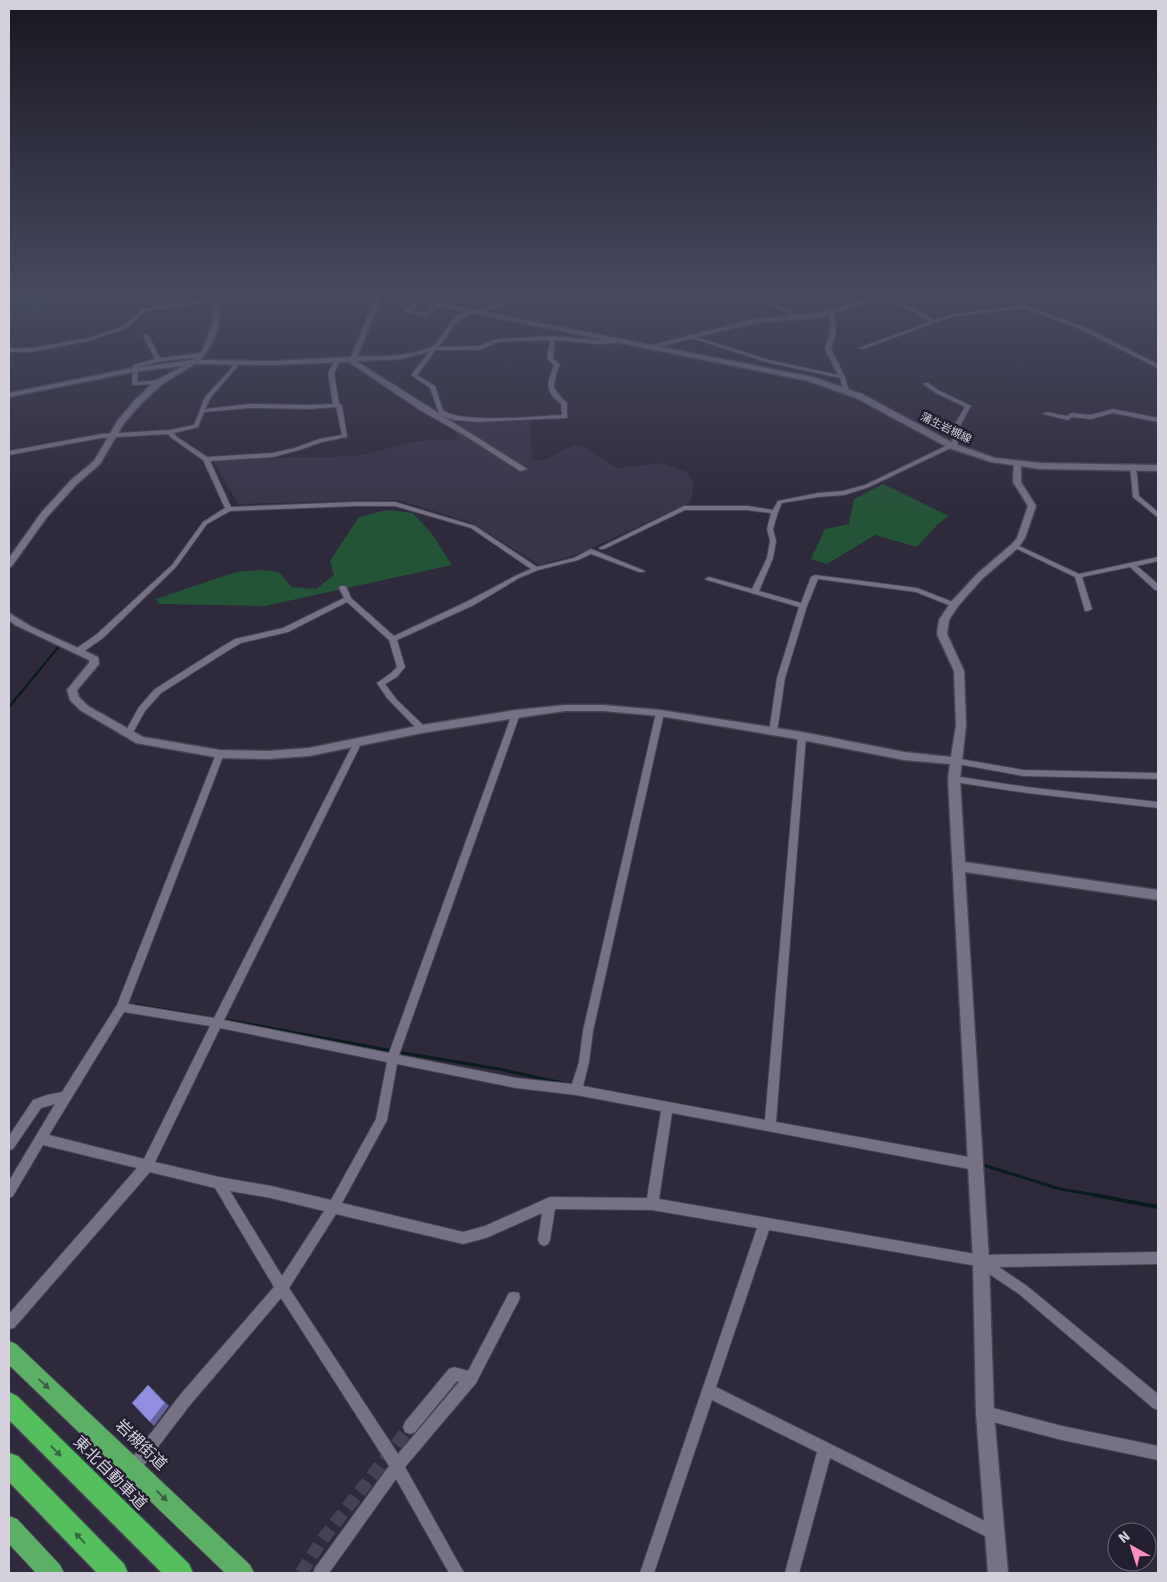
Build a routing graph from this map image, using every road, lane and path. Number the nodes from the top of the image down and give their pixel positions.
1 (150, 368) edge
2 (184, 368) edge
3 (234, 368) edge
4 (334, 368) edge
5 (360, 368) edge
6 (420, 368) edge
7 (556, 368) edge
8 (753, 368) edge
9 (798, 368) edge
10 (838, 368) edge
11 (134, 370) junction
12 (842, 376) junction
13 (160, 382) junction
14 (926, 384) dead end
15 (846, 391) junction
16 (9, 394) edge
17 (336, 405) junction
18 (202, 411) junction
19 (1046, 414) dead end
20 (440, 415) junction
21 (1158, 420) edge
22 (170, 432) junction
23 (114, 435) junction
24 (952, 446) junction
25 (9, 454) edge
26 (206, 458) junction
27 (1017, 464) junction
28 (1134, 466) junction
29 (1158, 468) edge
30 (524, 469) dead end
31 (229, 509) junction
32 (775, 512) junction
33 (1158, 515) edge
34 (1015, 546) junction
35 (602, 548) dead end
36 (1158, 559) edge
37 (9, 564) edge
38 (1132, 565) junction
39 (536, 569) junction
40 (641, 571) dead end
41 (1078, 576) junction
42 (710, 579) dead end
43 (343, 588) dead end
44 (1158, 588) edge
45 (756, 591) junction
46 (348, 599) junction
47 (954, 604) junction
48 (803, 606) junction
49 (1088, 609) dead end
50 (9, 616) edge
51 (393, 639) junction
52 (80, 650) junction
53 (660, 713) junction
54 (516, 714) junction
55 (422, 729) junction
56 (773, 732) junction
57 (128, 734) junction
58 (802, 736) junction
59 (358, 742) junction
60 (220, 754) junction
61 (955, 761) junction
62 (1158, 776) edge
63 (954, 779) junction
64 (1158, 805) edge
65 (959, 866) junction
66 (1158, 895) edge
67 (121, 1007) junction
68 (217, 1023) junction
69 (392, 1057) junction
70 (576, 1090) junction
71 (65, 1097) junction
72 (668, 1106) junction
73 (770, 1126) junction
74 (13, 1131) edge
75 (41, 1139) junction
76 (9, 1145) edge
77 (974, 1164) junction
78 (147, 1166) junction
79 (219, 1183) junction
80 (9, 1192) edge
81 (550, 1203) junction
82 (652, 1204) junction
83 (332, 1208) junction
84 (765, 1223) junction
85 (544, 1240) dead end
86 (1158, 1258) edge
87 (981, 1262) junction
88 (282, 1288) junction
89 (514, 1298) dead end
90 (9, 1323) edge
91 (9, 1351) edge
92 (471, 1378) junction
93 (709, 1391) junction
94 (1158, 1403) edge
95 (9, 1404) edge
96 (985, 1413) junction
97 (410, 1428) tunnel mouth
98 (825, 1448) junction
99 (1158, 1453) edge
100 (9, 1465) edge
101 (397, 1466) junction
102 (133, 1468) junction
103 (9, 1527) edge
104 (994, 1533) junction
105 (52, 1573) edge
106 (114, 1573) edge
107 (180, 1573) edge
108 (242, 1573) edge
109 (320, 1573) edge
110 (457, 1573) edge
111 (647, 1573) edge
112 (792, 1573) edge
113 (998, 1573) edge

1 - 11 street
2 - 13 street
3 - 18 street
4 - 17 street
5 - 20 street
6 - 20 street
7 - 20 street
8 - 15 main road, 蒲生岩槻線
9 - 12 street
10 - 12 street
11 - 13 street
11 - 16 street
12 - 15 street
13 - 23 street
14 - 24 street
15 - 24 main road, 蒲生岩槻線
17 - 18 street
17 - 26 street
18 - 22 street
19 - 21 street
20 - 30 street
22 - 23 street
22 - 26 street
23 - 25 street
23 - 37 street
24 - 27 main road, 蒲生岩槻線
24 - 32 street
26 - 31 street
27 - 28 main road, 蒲生岩槻線
27 - 34 street
28 - 29 main road, 蒲生岩槻線
28 - 33 street
31 - 39 street
31 - 52 street
32 - 35 street
32 - 45 street
34 - 41 street
34 - 47 street
36 - 38 street
38 - 41 street
38 - 44 street
39 - 40 street
39 - 51 street
41 - 49 street
42 - 45 street
43 - 46 street
45 - 48 street
46 - 51 street
46 - 57 street
47 - 48 street
47 - 61 street
48 - 56 street
50 - 52 street
51 - 55 street
52 - 57 street
53 - 54 street
53 - 56 street
53 - 70 street
54 - 55 street
54 - 69 street
55 - 59 street
56 - 58 street
57 - 60 street
58 - 61 street
58 - 73 street
59 - 60 street
59 - 68 street
60 - 67 street
61 - 62 street
61 - 63 street
63 - 64 street
63 - 65 street
65 - 66 street
65 - 77 street
67 - 68 street
67 - 71 street
68 - 69 street
68 - 78 street
69 - 70 street
69 - 83 street
70 - 72 street
71 - 74 street
71 - 75 street
72 - 73 street
72 - 82 street
73 - 77 street
74 - 76 street
75 - 78 street
75 - 80 street
77 - 87 street
78 - 79 street
78 - 90 street
79 - 83 street
79 - 88 street
81 - 82 street
81 - 83 street
81 - 85 street
82 - 84 street
83 - 88 street
84 - 87 street
84 - 93 street
86 - 87 street
87 - 94 street
87 - 96 street
88 - 101 street
88 - 102 street
89 - 92 street
91 -> 102 highway, 岩槻街道
92 - 97 street
92 - 101 street
93 - 98 street
93 - 111 street
95 -> 107 highway, 東北自動車道
96 - 99 street
96 - 104 street
98 - 104 street
98 - 112 street
106 -> 100 highway
101 - 109 street
101 - 110 street
102 -> 108 highway, 岩槻街道
103 - 105 highway
104 - 113 street

